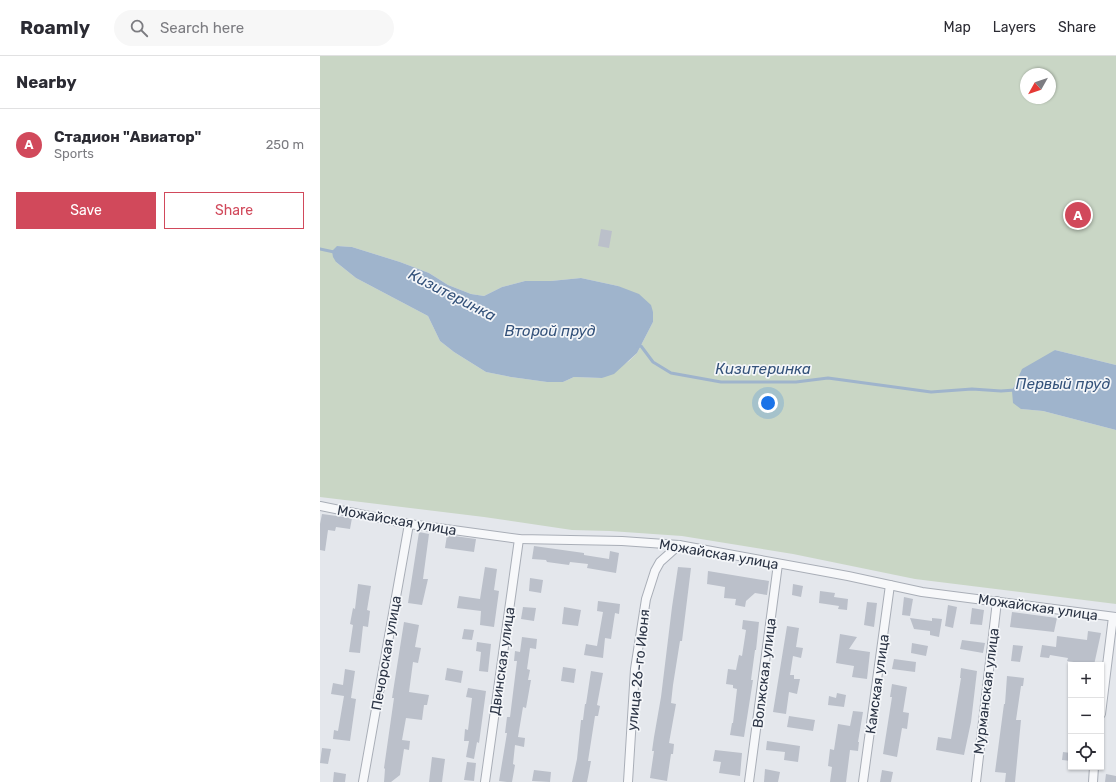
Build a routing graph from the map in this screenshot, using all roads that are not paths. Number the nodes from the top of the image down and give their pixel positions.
1 (320, 506) edge
2 (409, 524) junction
3 (519, 539) junction
4 (679, 545) junction
5 (778, 564) junction
6 (890, 585) junction
7 (997, 601) junction
8 (1114, 617) edge
9 (1103, 698) edge
10 (1094, 770) edge
11 (363, 782) edge
12 (485, 782) edge
13 (628, 782) edge
14 (750, 782) edge
15 (864, 782) edge
16 (976, 782) edge
17 (1092, 782) edge

1 - 2 street, Можайская улица
2 - 3 street, Можайская улица
2 - 11 street, Печорская улица
3 - 4 street, Можайская улица
3 - 12 street, Двинская улица
4 - 5 street, Можайская улица
4 - 13 street, улица 26-го Июня
5 - 6 street, Можайская улица
5 - 14 street, Волжская улица
6 - 7 street, Можайская улица
6 - 15 street, Камская улица
7 - 8 street, Можайская улица
7 - 16 street, Мурманская улица
8 - 9 street
10 - 17 street

